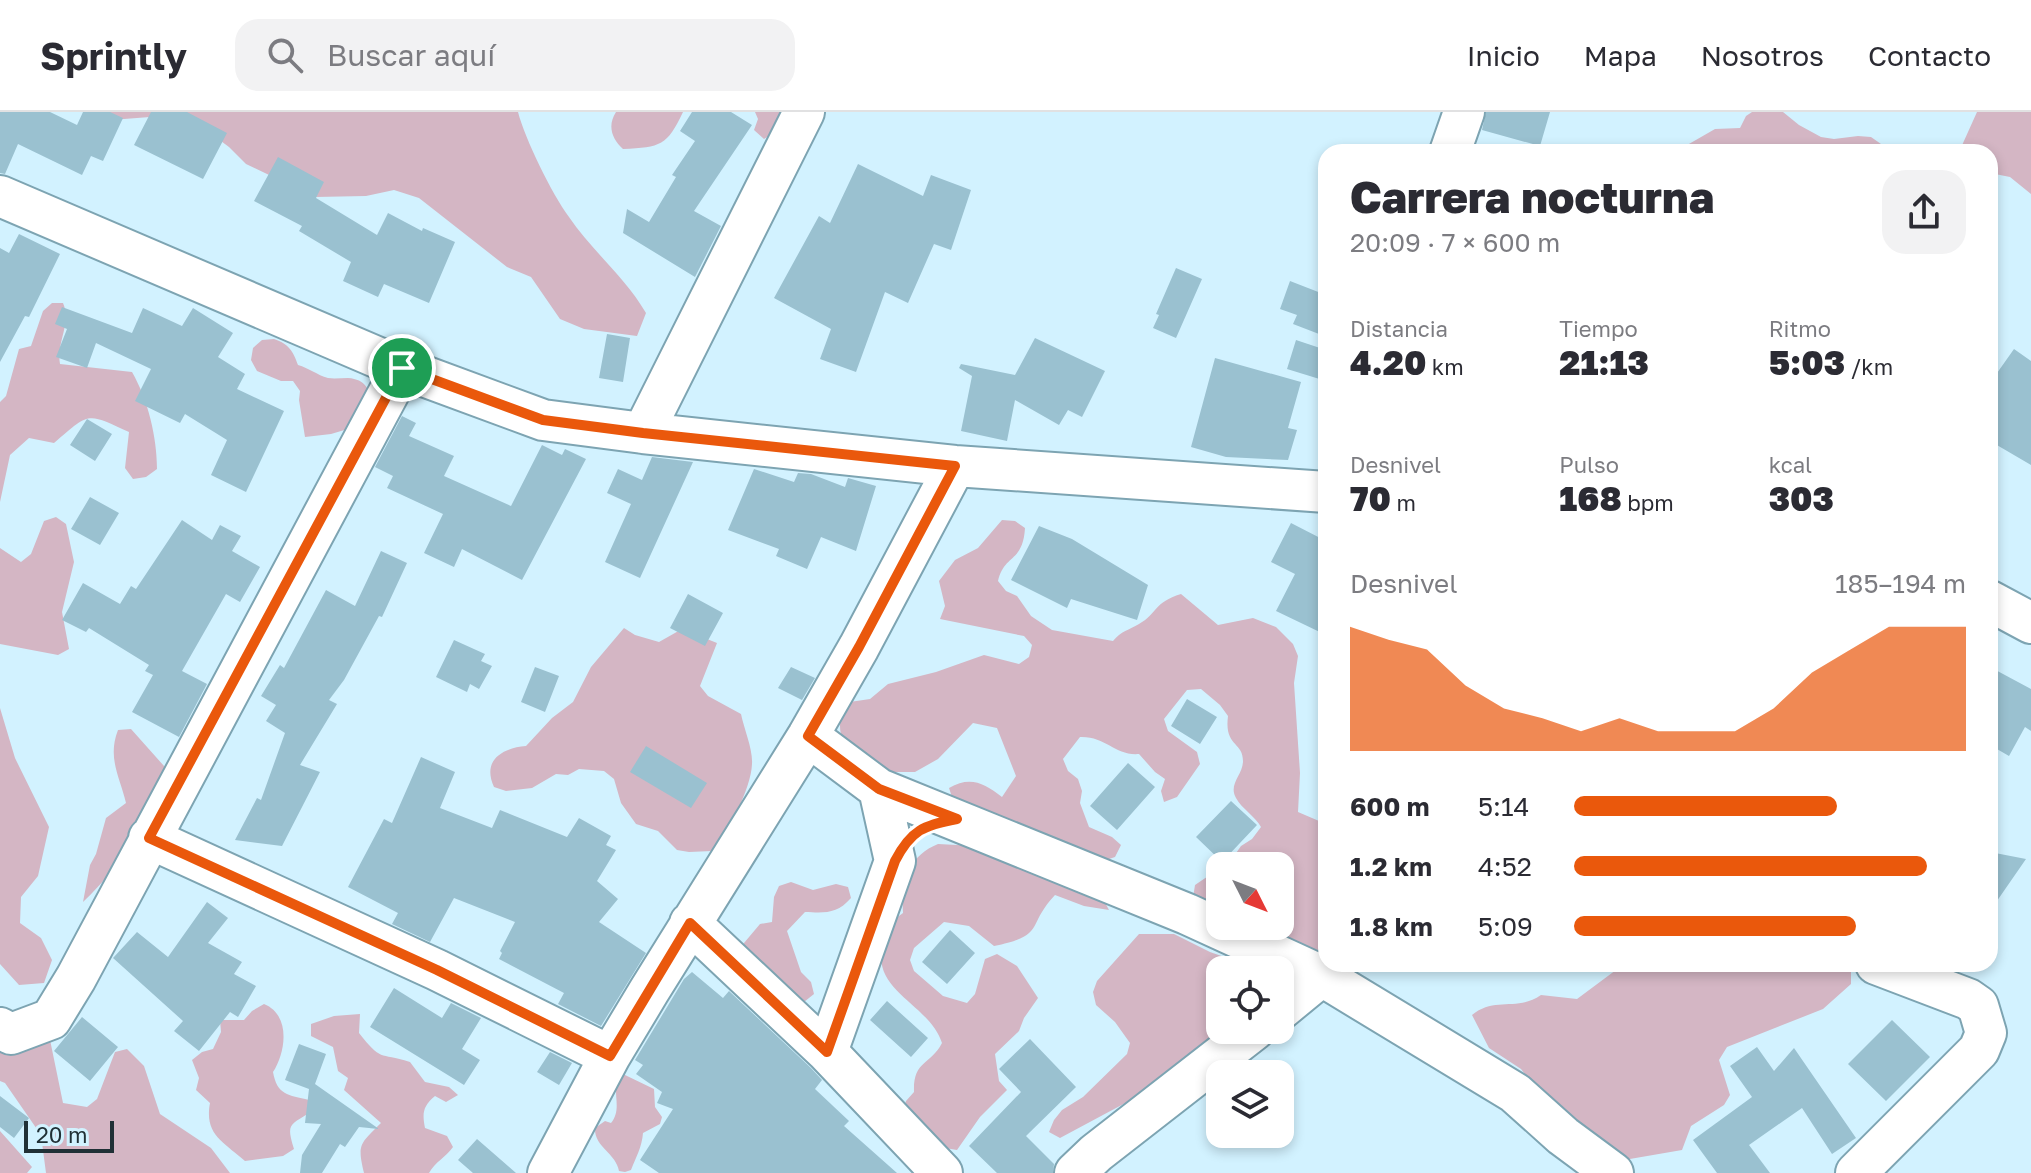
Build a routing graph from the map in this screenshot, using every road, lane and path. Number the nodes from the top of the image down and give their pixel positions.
1 (804, 112) edge
2 (1464, 112) edge
3 (1453, 144) edge
4 (0, 196) edge
5 (402, 368) junction
6 (643, 433) junction
7 (955, 466) junction
8 (1318, 491) edge
9 (1998, 605) edge
10 (2031, 623) edge
11 (808, 736) junction
12 (879, 789) junction
13 (957, 819) junction
14 (149, 838) junction
15 (895, 861) junction
16 (690, 923) junction
17 (1318, 966) edge
18 (1327, 972) edge
19 (1332, 972) edge
20 (1897, 972) edge
21 (1294, 999) edge
22 (0, 1028) edge
23 (1236, 1044) edge
24 (827, 1052) junction
25 (610, 1056) junction
26 (932, 1170) edge
27 (548, 1173) edge
28 (1075, 1173) edge
29 (1613, 1173) edge
30 (1856, 1173) edge

1 - 6 street
2 - 3 street
4 - 5 street
5 - 6 street
5 - 14 street
6 - 7 street
7 - 8 street
7 - 11 street
9 - 10 street
11 - 12 street
11 - 16 street
12 - 13 street
12 - 15 street
13 - 15 street
13 - 17 street
14 - 22 street
14 - 25 street
15 - 24 street
16 - 24 street
16 - 25 street
18 - 21 street
19 - 29 street
20 - 30 street
23 - 28 street
24 - 26 street
25 - 27 street

